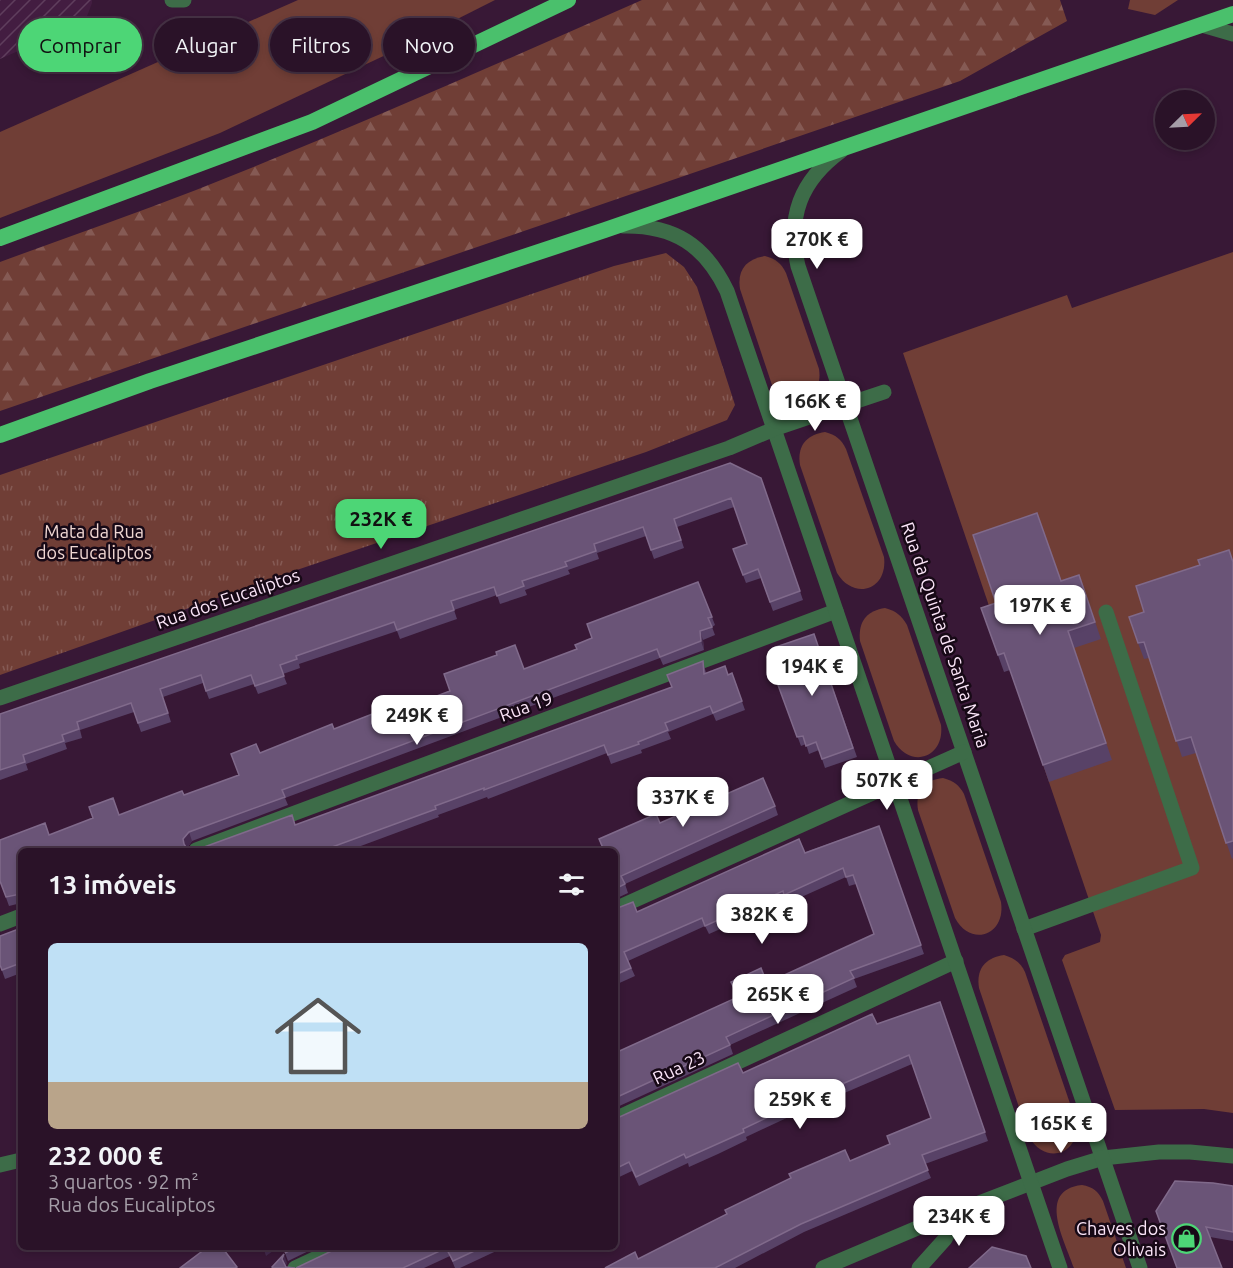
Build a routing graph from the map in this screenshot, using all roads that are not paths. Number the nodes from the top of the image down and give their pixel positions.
1 (172, 0) edge
2 (184, 0) edge
3 (568, 0) edge
4 (1233, 14) edge
5 (1202, 25) junction
6 (1233, 34) edge
7 (857, 144) junction
8 (605, 230) junction
9 (0, 238) edge
10 (884, 392) dead end
11 (845, 405) junction
12 (774, 429) junction
13 (0, 435) edge
14 (836, 612) junction
15 (1106, 612) dead end
16 (0, 698) edge
17 (964, 752) junction
18 (895, 783) junction
19 (201, 848) edge
20 (618, 908) edge
21 (18, 917) edge
22 (0, 924) edge
23 (1024, 929) junction
24 (956, 961) junction
25 (618, 1118) edge
26 (1233, 1156) edge
27 (1103, 1158) junction
28 (18, 1161) edge
29 (0, 1165) edge
30 (1031, 1183) junction
31 (948, 1215) junction
32 (333, 1250) edge
33 (842, 1264) edge
34 (295, 1268) edge
35 (823, 1268) edge
36 (920, 1268) edge
37 (1060, 1268) edge
38 (1140, 1268) edge

1 - 2 street
3 - 9 highway
4 - 5 highway
5 - 6 street
5 - 7 highway
7 - 8 highway
7 - 11 street, Rua da Quinta de Santa Maria
8 - 12 street
8 - 13 highway
10 - 11 street, Rua dos Eucaliptos
11 - 12 street, Rua dos Eucaliptos
11 - 17 street, Rua da Quinta de Santa Maria
12 - 14 street
12 - 16 street, Rua dos Eucaliptos
14 - 18 street
14 - 19 street, Rua 19
15 - 23 street
17 - 18 street
17 - 23 street, Rua da Quinta de Santa Maria
18 - 20 street
18 - 24 street
21 - 22 street
23 - 27 street, Rua da Quinta de Santa Maria
24 - 25 street, Rua 23
24 - 30 street
26 - 27 street
27 - 30 street
27 - 38 street, Rua da Quinta de Santa Maria
28 - 29 street
30 - 31 street
30 - 37 street
31 - 33 street
31 - 36 street
32 - 34 street
33 - 35 street

